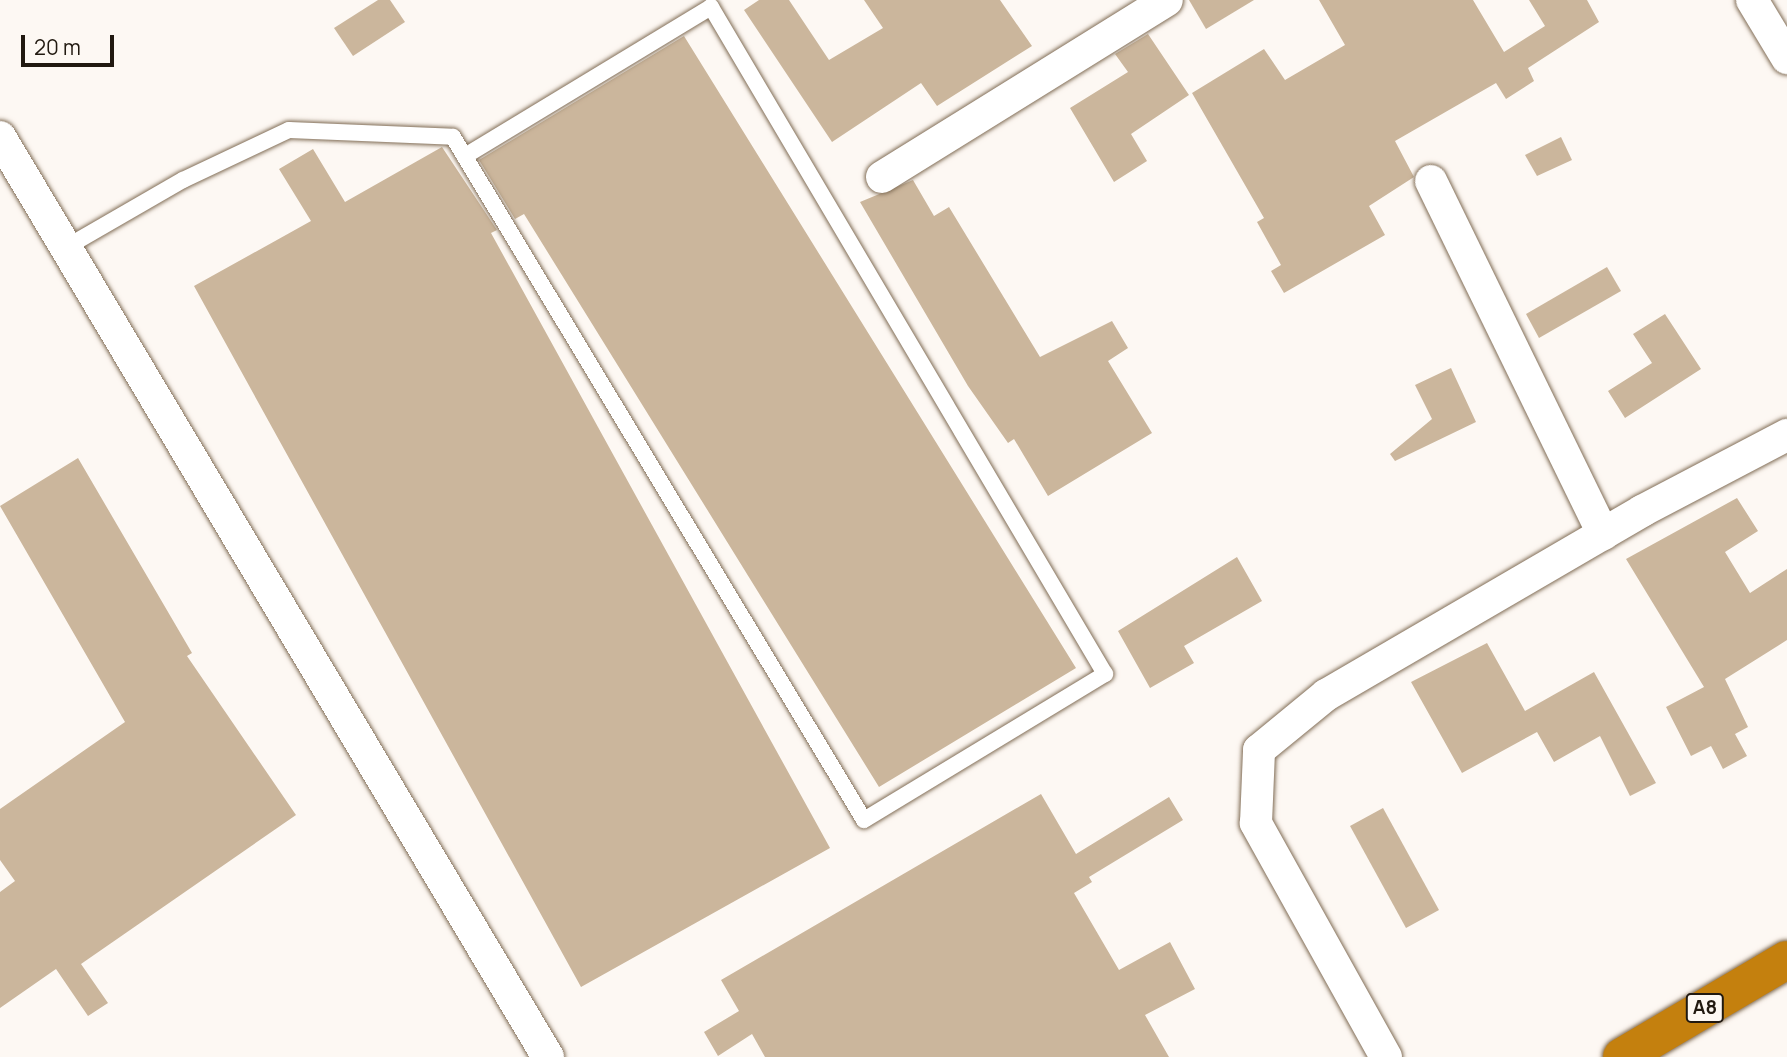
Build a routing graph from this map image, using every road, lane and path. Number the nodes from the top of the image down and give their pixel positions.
1 (1167, 0) edge
2 (1752, 0) edge
3 (1787, 58) edge
4 (0, 137) edge
5 (465, 156) junction
6 (882, 177) dead end
7 (1431, 181) dead end
8 (65, 248) junction
9 (1787, 435) edge
10 (1603, 534) junction
11 (1787, 960) edge
12 (548, 1057) edge
13 (1386, 1057) edge
14 (1622, 1057) edge

1 - 6 street
2 - 3 street
4 - 8 street
5 - 5 lane
5 - 8 lane
7 - 10 street
8 - 12 street
9 - 10 street
10 - 13 street
11 - 14 highway, A8

